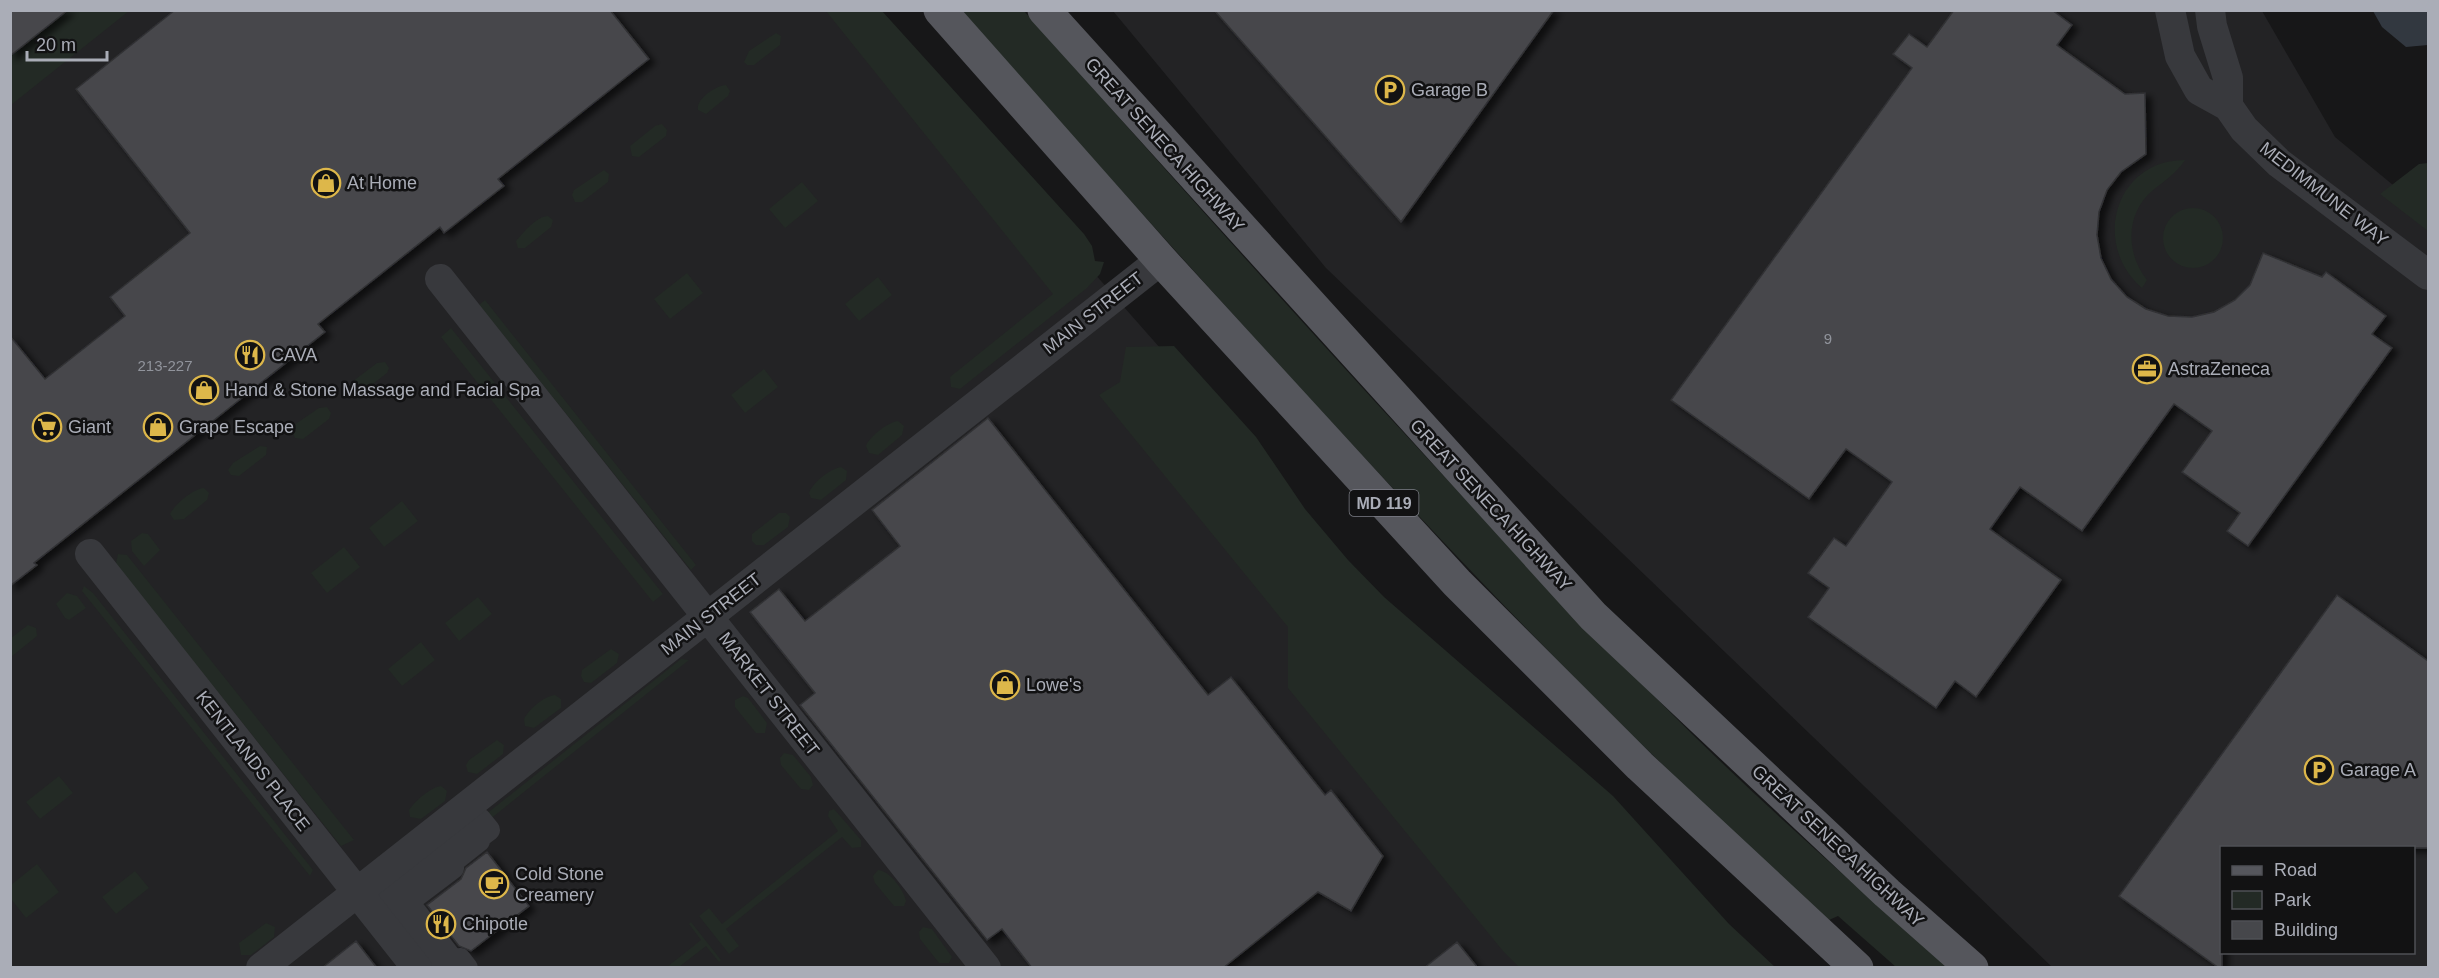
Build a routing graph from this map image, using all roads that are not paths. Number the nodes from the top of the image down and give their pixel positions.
1 (940, 10) edge
2 (1044, 10) edge
3 (2170, 10) edge
4 (2210, 10) edge
5 (2228, 106) junction
6 (1161, 260) junction
7 (2428, 275) edge
8 (440, 279) dead end
9 (90, 555) dead end
10 (708, 616) junction
11 (357, 891) junction
12 (261, 968) edge
13 (417, 968) edge
14 (438, 968) edge
15 (467, 968) edge
16 (986, 968) edge
17 (1857, 968) edge
18 (1972, 968) edge

1 - 6 main road, MD 119
2 - 18 main road, GREAT SENECA HIGHWAY
3 - 5 street, MEDIMMUNE WAY
4 - 5 street
5 - 7 street, MEDIMMUNE WAY
6 - 10 street, MAIN STREET
6 - 17 main road, MD 119
8 - 10 street, MARKET STREET
9 - 11 street, KENTLANDS PLACE
10 - 11 street, MAIN STREET
10 - 16 street, MARKET STREET
11 - 12 street, MAIN STREET
11 - 13 street, KENTLANDS PLACE
14 - 15 street

